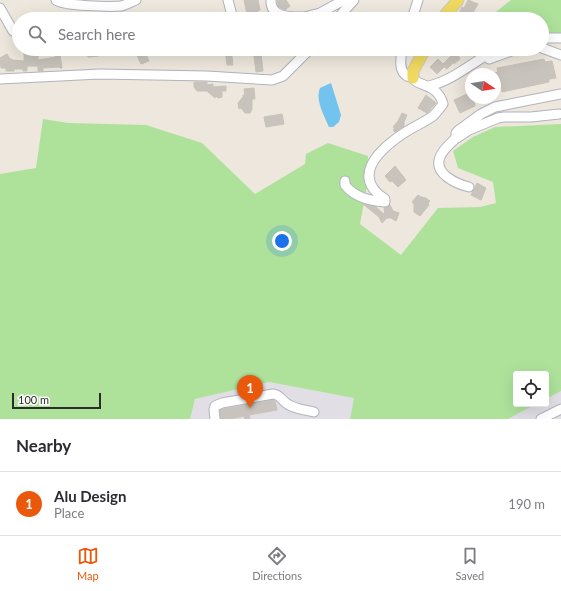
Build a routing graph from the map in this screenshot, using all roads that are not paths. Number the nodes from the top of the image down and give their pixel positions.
1 (56, 0) edge
2 (136, 0) edge
3 (228, 0) edge
4 (271, 0) edge
5 (344, 0) edge
6 (354, 0) edge
7 (418, 0) edge
8 (458, 0) edge
9 (0, 8) edge
10 (231, 12) edge
11 (275, 12) edge
12 (319, 12) edge
13 (343, 12) edge
14 (414, 12) edge
15 (448, 12) edge
16 (12, 29) edge
17 (549, 39) edge
18 (561, 40) edge
19 (549, 51) edge
20 (561, 55) edge
21 (303, 56) edge
22 (402, 56) edge
23 (421, 56) edge
24 (485, 56) edge
25 (497, 56) edge
26 (469, 66) junction
27 (413, 78) junction
28 (0, 79) edge
29 (429, 86) junction
30 (561, 94) edge
31 (559, 114) dead end
32 (456, 138) junction
33 (345, 181) dead end
34 (469, 187) dead end
35 (561, 409) edge
36 (314, 412) dead end
37 (216, 419) edge
38 (541, 419) edge

1 - 2 street
3 - 10 street
4 - 11 street
5 - 12 street
6 - 13 street
7 - 14 street
8 - 15 main road
9 - 16 street
17 - 18 street
19 - 20 street
21 - 28 street
22 - 27 street
23 - 27 main road
24 - 26 street
25 - 26 street
26 - 29 street
27 - 29 street
29 - 33 street
30 - 32 street
31 - 32 street
32 - 34 street
35 - 38 street
36 - 37 street

